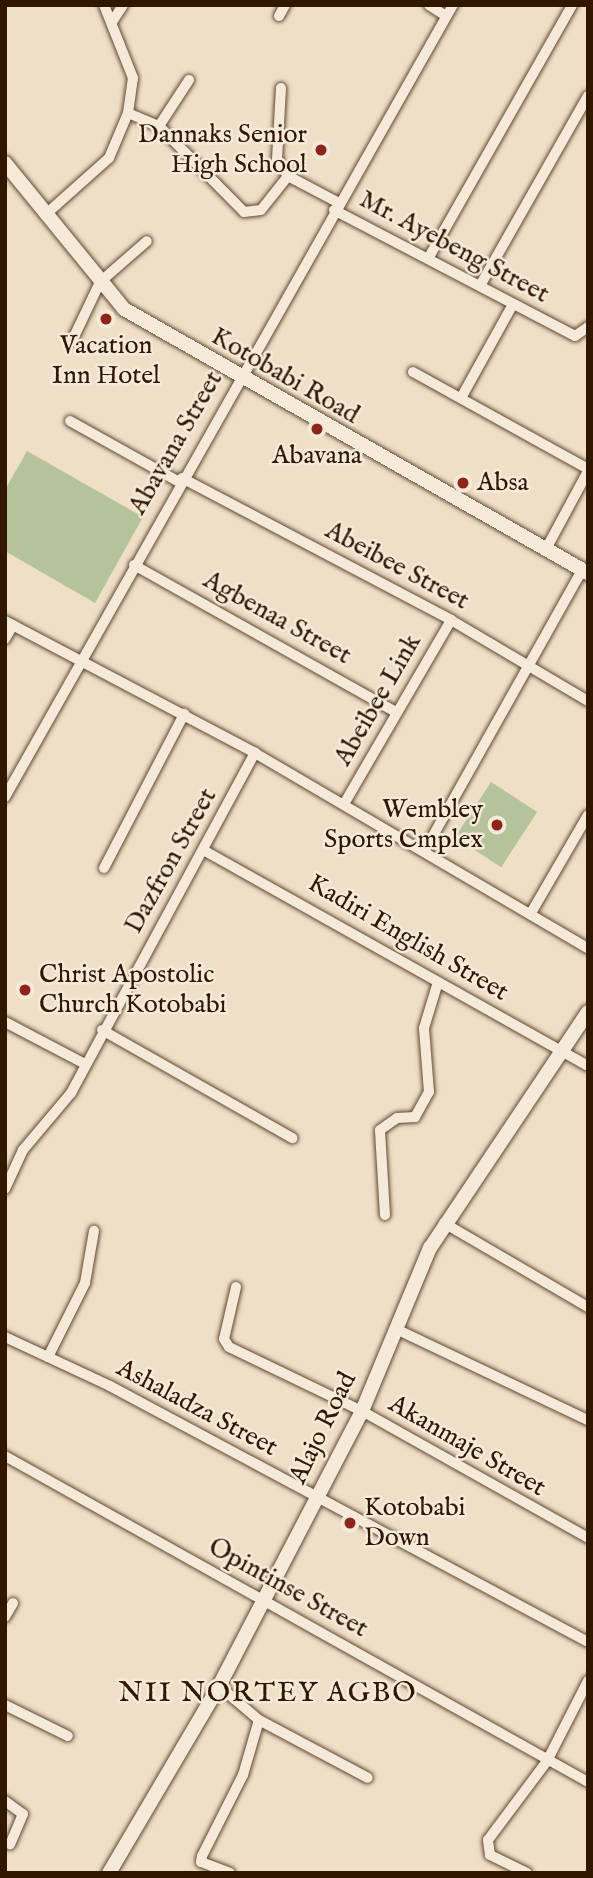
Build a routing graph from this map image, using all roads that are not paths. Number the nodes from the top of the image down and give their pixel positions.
1 (104, 5) edge
2 (124, 5) edge
3 (285, 5) edge
4 (429, 5) edge
5 (453, 5) edge
6 (572, 5) edge
7 (279, 16) dead end
8 (446, 16) junction
9 (112, 22) junction
10 (189, 80) dead end
11 (281, 88) dead end
12 (588, 96) edge
13 (128, 113) junction
14 (159, 126) junction
15 (5, 163) edge
16 (288, 176) junction
17 (337, 207) junction
18 (45, 215) junction
19 (147, 240) dead end
20 (429, 257) junction
21 (100, 282) junction
22 (481, 284) junction
23 (513, 304) junction
24 (588, 327) edge
25 (72, 341) dead end
26 (414, 372) dead end
27 (240, 378) junction
28 (461, 398) junction
29 (70, 421) dead end
30 (588, 470) edge
31 (181, 480) junction
32 (545, 551) junction
33 (134, 565) junction
34 (585, 572) edge
35 (451, 620) junction
36 (9, 623) edge
37 (5, 639) edge
38 (79, 662) junction
39 (525, 664) junction
40 (588, 701) edge
41 (396, 712) junction
42 (184, 714) junction
43 (255, 753) junction
44 (5, 797) edge
45 (344, 804) junction
46 (588, 815) edge
47 (425, 850) junction
48 (205, 851) junction
49 (104, 868) dead end
50 (531, 913) junction
51 (588, 948) edge
52 (438, 982) junction
53 (588, 1012) edge
54 (5, 1022) edge
55 (102, 1030) junction
56 (563, 1051) junction
57 (83, 1063) junction
58 (588, 1066) edge
59 (292, 1138) dead end
60 (5, 1189) edge
61 (386, 1215) dead end
62 (444, 1223) junction
63 (94, 1231) dead end
64 (236, 1287) dead end
65 (588, 1307) edge
66 (396, 1329) junction
67 (5, 1337) edge
68 (48, 1357) junction
69 (362, 1411) junction
70 (588, 1420) edge
71 (5, 1456) edge
72 (316, 1498) junction
73 (588, 1538) edge
74 (264, 1601) junction
75 (13, 1603) dead end
76 (5, 1618) edge
77 (588, 1643) edge
78 (588, 1681) edge
79 (219, 1686) junction
80 (5, 1705) edge
81 (260, 1720) junction
82 (68, 1736) dead end
83 (547, 1761) junction
84 (368, 1778) dead end
85 (588, 1782) edge
86 (5, 1801) edge
87 (10, 1844) dead end
88 (109, 1873) edge
89 (230, 1873) edge
90 (527, 1873) edge

1 - 9 street
2 - 9 street
3 - 7 street
4 - 8 street
5 - 8 street, Abavana Street
6 - 20 street
8 - 17 street, Abavana Street
9 - 13 street
10 - 14 street
11 - 16 street
12 - 22 street
13 - 14 street
13 - 18 street
14 - 16 street
15 - 18 street, Kotobabi Road
16 - 17 street, Mr. Ayebeng Street
17 - 20 street, Mr. Ayebeng Street
17 - 27 street, Abavana Street
18 - 21 street, Kotobabi Road
19 - 21 street
20 - 22 street, Mr. Ayebeng Street
21 - 25 street
21 - 27 street, Kotobabi Road
22 - 23 street, Mr. Ayebeng Street
23 - 24 street, Mr. Ayebeng Street
23 - 28 street
26 - 28 street
27 - 31 street, Abavana Street
27 - 32 street, Kotobabi Road
28 - 30 street
29 - 31 street, Abeibee Street
30 - 32 street
31 - 33 street, Abavana Street
31 - 35 street, Abeibee Street
32 - 34 street, Kotobabi Road
33 - 38 street, Abavana Street
33 - 41 street, Agbenaa Street
34 - 39 street
35 - 39 street, Abeibee Street
35 - 41 street, Abeibee Link
36 - 37 street
36 - 38 street
38 - 42 street
38 - 44 street, Abavana Street
39 - 40 street, Abeibee Street
39 - 47 street
41 - 45 street, Abeibee Link
42 - 43 street
42 - 49 street
43 - 45 street
43 - 48 street, Dazfron Street
45 - 47 street
46 - 50 street
47 - 50 street
48 - 52 street, Kadiri English Street
48 - 55 street, Dazfron Street
50 - 51 street
52 - 56 street, Kadiri English Street
52 - 61 street
53 - 56 street, Alajo Road
54 - 57 street
55 - 57 street, Dazfron Street
55 - 59 street
56 - 58 street, Kadiri English Street
56 - 62 street, Alajo Road
57 - 60 street, Dazfron Street
62 - 65 street
62 - 66 street, Alajo Road
63 - 68 street
64 - 69 street, Akanmaje Street
66 - 69 street, Alajo Road
66 - 70 street
67 - 68 street, Ashaladza Street
68 - 72 street, Ashaladza Street
69 - 72 street, Alajo Road
69 - 73 street, Akanmaje Street
71 - 74 street, Opintinse Street
72 - 74 street, Alajo Road
72 - 77 street, Ashaladza Street
74 - 79 street, Alajo Road
74 - 83 street, Opintinse Street
75 - 76 street
78 - 83 street
79 - 81 street
79 - 88 street, Alajo Road
80 - 82 street
81 - 84 street
81 - 89 street
83 - 85 street, Opintinse Street
83 - 90 street
86 - 87 street

